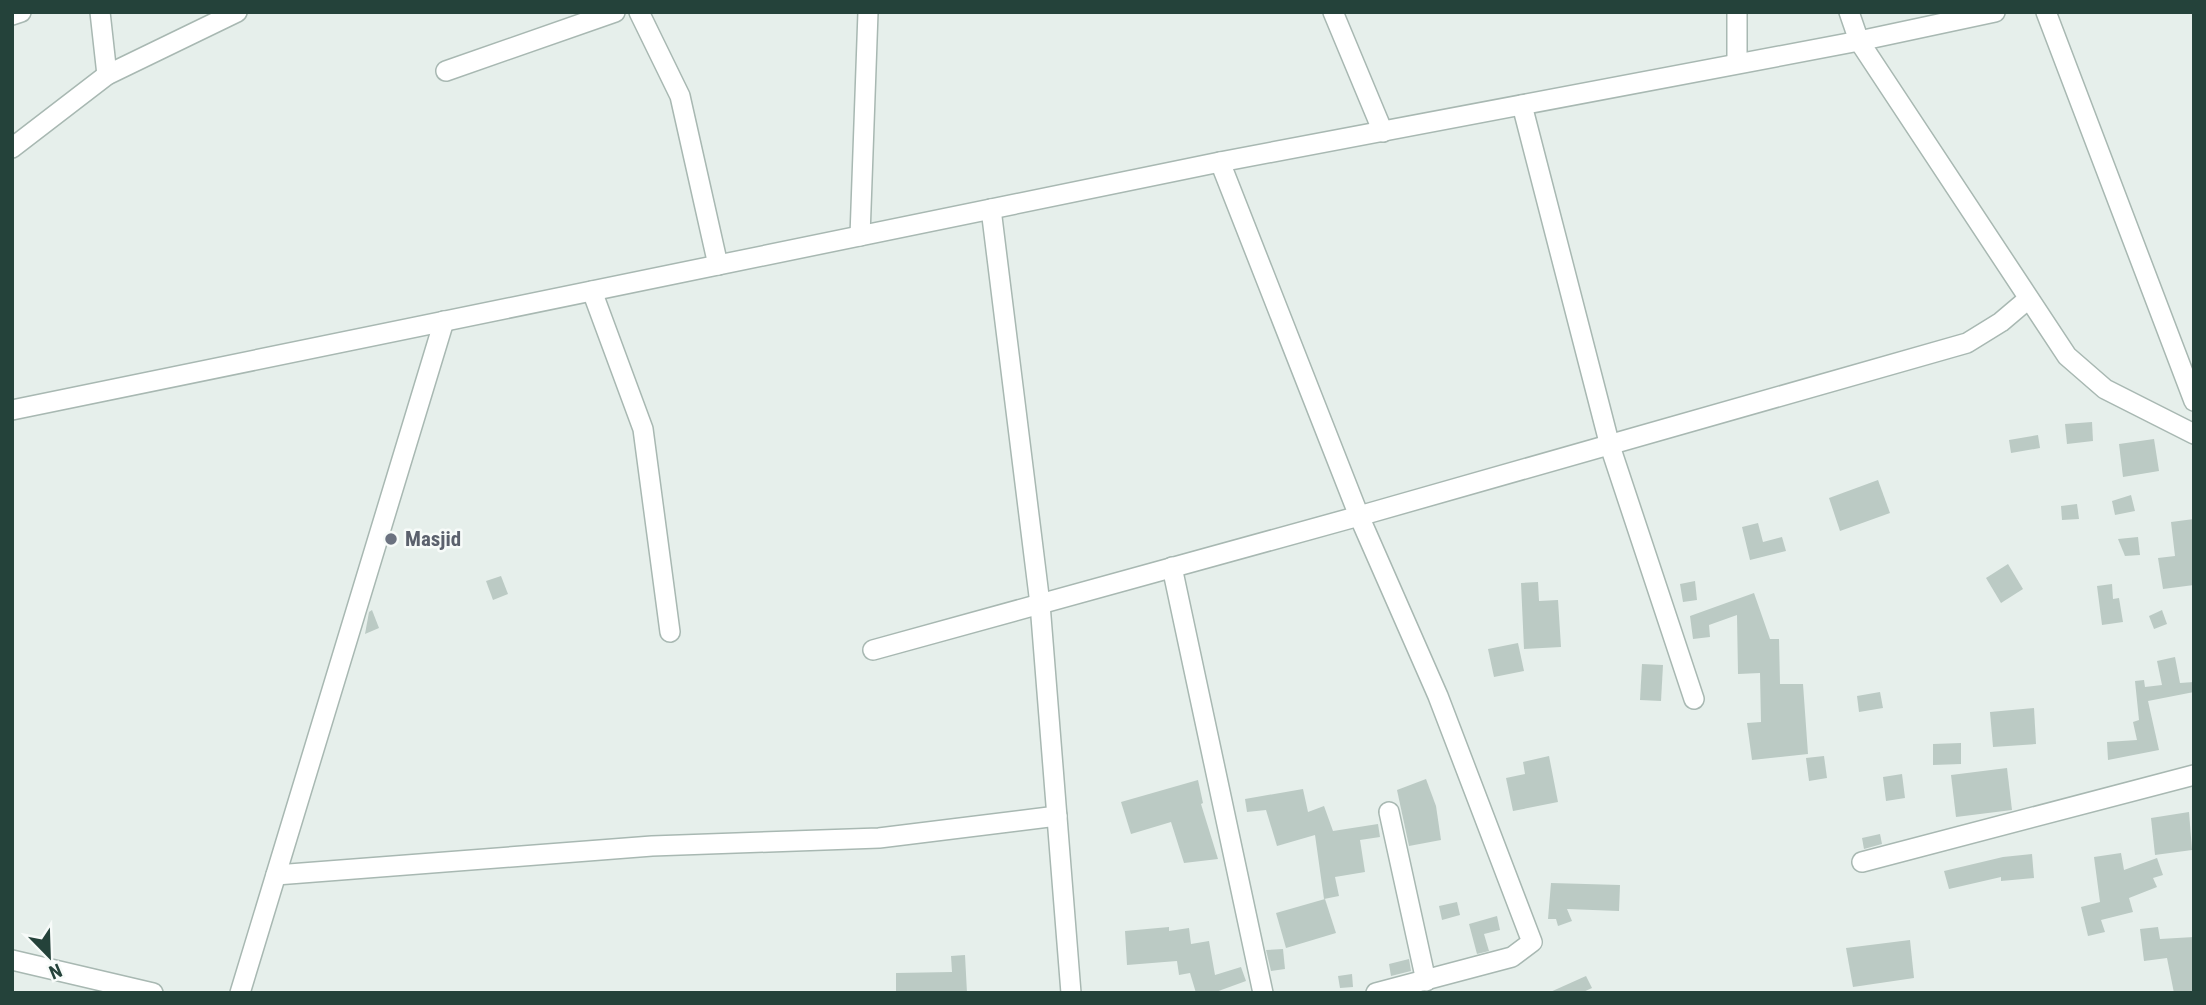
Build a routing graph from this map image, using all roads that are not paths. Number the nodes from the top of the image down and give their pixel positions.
1 (21, 12) edge
2 (100, 12) edge
3 (237, 12) edge
4 (615, 12) edge
5 (639, 12) edge
6 (868, 12) edge
7 (1333, 12) edge
8 (1737, 12) edge
9 (1849, 12) edge
10 (1995, 12) edge
11 (2046, 12) edge
12 (12, 15) edge
13 (1858, 41) junction
14 (1737, 62) junction
15 (446, 71) dead end
16 (107, 75) junction
17 (1522, 104) junction
18 (1383, 132) junction
19 (12, 148) edge
20 (1220, 162) junction
21 (991, 209) junction
22 (860, 236) junction
23 (718, 265) junction
24 (592, 291) junction
25 (2027, 300) junction
26 (444, 321) junction
27 (2194, 401) edge
28 (12, 410) edge
29 (2194, 434) edge
30 (1610, 446) junction
31 (1359, 516) junction
32 (1172, 568) junction
33 (1040, 604) junction
34 (670, 632) dead end
35 (873, 650) dead end
36 (1694, 699) dead end
37 (2194, 775) edge
38 (1388, 812) dead end
39 (1057, 816) junction
40 (1862, 862) dead end
41 (276, 875) junction
42 (12, 960) edge
43 (1426, 981) junction
44 (153, 993) edge
45 (240, 993) edge
46 (1071, 993) edge
47 (1263, 993) edge
48 (1376, 993) edge

1 - 12 street
2 - 16 street
3 - 16 street
4 - 15 street
5 - 23 street
6 - 22 street
7 - 18 street
8 - 14 street
9 - 13 street
10 - 13 street
11 - 27 street
13 - 14 street
13 - 25 street
14 - 17 street
16 - 19 street
17 - 18 street
17 - 30 street
18 - 20 street
20 - 21 street
20 - 31 street
21 - 22 street
21 - 33 street
22 - 23 street
23 - 24 street
24 - 26 street
24 - 34 street
25 - 29 street
25 - 30 street
26 - 28 street
26 - 41 street
30 - 31 street
30 - 36 street
31 - 32 street
31 - 43 street
32 - 33 street
32 - 47 street
33 - 35 street
33 - 39 street
37 - 40 street
38 - 43 street
39 - 41 street
39 - 46 street
41 - 45 street
42 - 44 street
43 - 48 street

